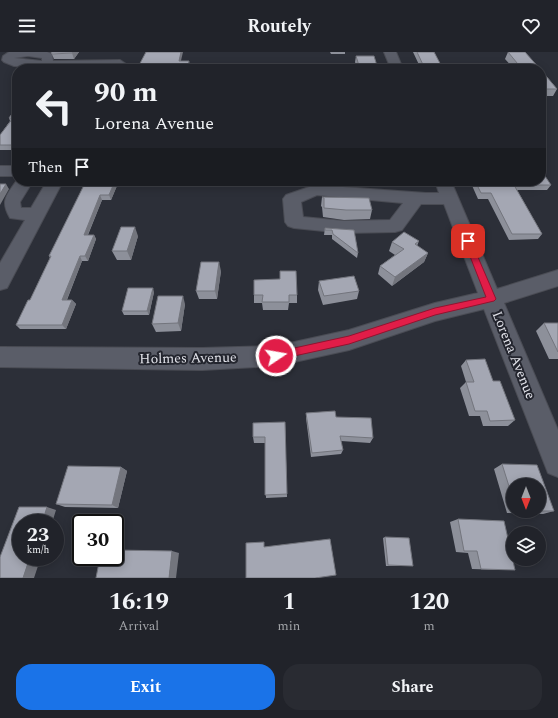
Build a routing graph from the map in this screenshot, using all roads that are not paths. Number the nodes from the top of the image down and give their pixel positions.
1 (126, 52) edge
2 (390, 52) edge
3 (119, 64) edge
4 (395, 64) edge
5 (0, 171) edge
6 (12, 171) edge
7 (22, 186) edge
8 (52, 186) edge
9 (446, 190) edge
10 (416, 198) junction
11 (38, 214) junction
12 (558, 278) edge
13 (0, 282) edge
14 (491, 299) junction
15 (0, 357) edge
16 (558, 464) edge

1 - 3 street
2 - 4 street
5 - 6 street
7 - 11 street
8 - 11 street
9 - 10 street
9 - 14 street, Lorena Avenue
10 - 10 street
11 - 13 street
12 - 14 street, Holmes Avenue
14 - 15 street, Holmes Avenue
14 - 16 street, Lorena Avenue

